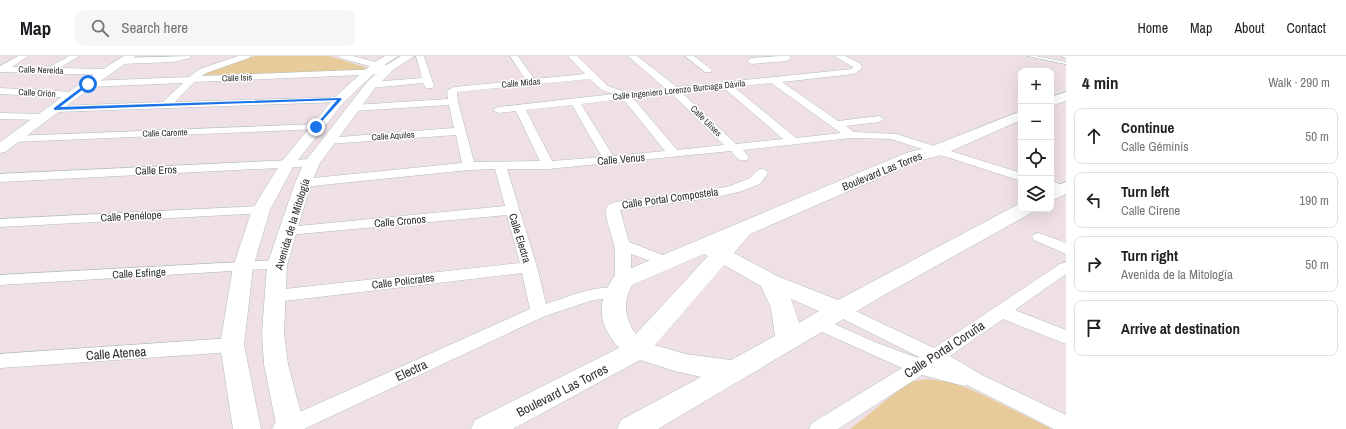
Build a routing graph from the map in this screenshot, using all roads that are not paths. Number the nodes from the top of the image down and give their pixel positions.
1 (24, 56) edge
2 (76, 56) edge
3 (246, 56) edge
4 (343, 56) edge
5 (409, 56) edge
6 (420, 56) edge
7 (514, 56) edge
8 (572, 56) edge
9 (632, 56) edge
10 (689, 56) edge
11 (742, 56) edge
12 (1029, 56) edge
13 (1063, 56) edge
14 (1066, 56) edge
15 (183, 57) edge
16 (841, 57) edge
17 (127, 59) edge
18 (789, 59) edge
19 (1066, 63) edge
20 (0, 69) edge
21 (381, 70) edge
22 (708, 70) dead end
23 (50, 71) junction
24 (106, 72) junction
25 (591, 76) junction
26 (772, 79) junction
27 (191, 80) junction
28 (532, 82) junction
29 (88, 84) junction
30 (725, 84) junction
31 (674, 90) junction
32 (0, 91) edge
33 (74, 95) junction
34 (625, 95) junction
35 (1066, 96) edge
36 (452, 97) junction
37 (1054, 101) edge
38 (575, 102) junction
39 (347, 104) junction
40 (166, 105) junction
41 (520, 108) junction
42 (56, 109) junction
43 (498, 110) dead end
44 (0, 116) edge
45 (1018, 116) edge
46 (44, 118) junction
47 (879, 119) dead end
48 (836, 124) junction
49 (316, 127) junction
50 (460, 131) junction
51 (850, 135) junction
52 (14, 139) junction
53 (327, 141) junction
54 (794, 142) junction
55 (733, 148) junction
56 (0, 149) edge
57 (936, 151) junction
58 (674, 154) junction
59 (743, 157) dead end
60 (609, 160) junction
61 (312, 163) junction
62 (287, 164) junction
63 (500, 165) junction
64 (548, 165) junction
65 (469, 166) junction
66 (762, 173) dead end
67 (1018, 176) edge
68 (0, 178) edge
69 (303, 183) junction
70 (261, 210) junction
71 (512, 210) junction
72 (1019, 212) edge
73 (0, 223) edge
74 (288, 231) junction
75 (1039, 238) dead end
76 (622, 245) junction
77 (1066, 249) edge
78 (713, 250) junction
79 (667, 262) junction
80 (277, 265) junction
81 (243, 267) junction
82 (529, 267) junction
83 (1064, 271) edge
84 (0, 280) edge
85 (769, 281) junction
86 (620, 286) junction
87 (276, 296) junction
88 (839, 310) junction
89 (1001, 311) junction
90 (539, 312) junction
91 (817, 323) junction
92 (1066, 337) edge
93 (788, 340) junction
94 (232, 345) junction
95 (637, 349) junction
96 (935, 357) junction
97 (0, 361) edge
98 (917, 366) junction
99 (736, 371) junction
100 (975, 380) junction
101 (1066, 425) edge
102 (288, 428) edge
103 (247, 429) edge
104 (486, 429) edge
105 (632, 429) edge
106 (820, 429) edge

1 - 20 street
2 - 23 street
3 - 27 street
4 - 21 street
5 - 21 street, Avenida de la Mitología
6 - 21 street
7 - 28 street
8 - 25 street
9 - 31 street, Calle Ulises
10 - 22 street
11 - 18 street
12 - 19 lane
13 - 14 lane
15 - 17 street
16 - 26 street, Calle Ingeniero Lorenzo Burciaga Dávila
17 - 24 street
20 - 23 street, Calle Nereida
21 - 27 street, Calle Isis
21 - 39 street, Avenida de la Mitología
23 - 24 street, Calle Nereida
24 - 29 street
25 - 28 street, Calle Midas
25 - 34 street
26 - 30 street, Calle Ingeniero Lorenzo Burciaga Dávila
26 - 48 street
27 - 29 street, Calle Isis
27 - 40 street
28 - 36 street, Calle Midas
29 - 33 street
30 - 31 street, Calle Ingeniero Lorenzo Burciaga Dávila
30 - 54 street
31 - 34 street, Calle Ingeniero Lorenzo Burciaga Dávila
31 - 55 street, Calle Ulises
32 - 33 street, Calle Orión
33 - 42 street
34 - 38 street, Calle Ingeniero Lorenzo Burciaga Dávila
34 - 58 street
35 - 37 main road
36 - 39 street, Calle Midas
36 - 50 street
38 - 41 street, Calle Ingeniero Lorenzo Burciaga Dávila
38 - 60 street
39 - 40 street, Calle Midas
39 - 49 street, Avenida de la Mitología
39 - 53 street, Avenida de la Mitología
40 - 42 street, Calle Midas
41 - 43 street, Calle Ingeniero Lorenzo Burciaga Dávila
41 - 64 street
42 - 46 street
44 - 46 street
45 - 57 main road, Boulevard Las Torres
46 - 52 street
47 - 48 street
48 - 51 street
49 - 52 street, Calle Caronte
49 - 62 street, Avenida de la Mitología
50 - 53 street, Calle Aquiles
50 - 65 street
51 - 54 street, Calle Venus
51 - 57 street, Calle Venus
52 - 56 street
53 - 61 street, Avenida de la Mitología
54 - 55 street, Calle Venus
55 - 58 street, Calle Venus
55 - 59 street, Calle Ulises
57 - 67 street, Calle Venus
57 - 78 main road, Boulevard Las Torres
58 - 60 street, Calle Venus
60 - 64 street, Calle Venus
61 - 62 street, Calle Eros
61 - 69 street, Avenida de la Mitología
62 - 68 street, Calle Eros
62 - 70 street, Avenida de la Mitología
63 - 64 street, Calle Venus
63 - 65 street, Calle Venus
63 - 71 street, Calle Electra
65 - 69 street, Calle Venus
66 - 76 street, Calle Portal Compostela
69 - 74 street, Avenida de la Mitología
70 - 73 street, Calle Penélope
70 - 81 street, Avenida de la Mitología
71 - 74 street, Calle Cronos
71 - 82 street, Calle Electra
72 - 88 main road
74 - 80 street, Avenida de la Mitología
75 - 77 street
76 - 79 street
76 - 86 street, Calle Portal Compostela
78 - 79 main road, Boulevard Las Torres
78 - 85 main road
78 - 95 main road, Boulevard Las Torres
79 - 86 main road, Boulevard Las Torres
80 - 81 street, Calle Esfinge
80 - 87 street, Avenida de la Mitología
81 - 84 street, Calle Esfinge
81 - 94 street, Avenida de la Mitología
82 - 87 street, Calle Policrates
82 - 90 street, Calle Electra
83 - 89 street, Calle Portal Coruña
85 - 88 main road
85 - 93 main road
86 - 90 street, Electra
86 - 95 main road
87 - 102 street, Avenida de la Mitología
88 - 91 main road
88 - 96 street
89 - 92 street
89 - 96 street, Calle Portal Coruña
90 - 102 street, Electra
91 - 93 main road
91 - 98 street
93 - 99 main road
94 - 97 street, Calle Atenea
94 - 103 street, Avenida de la Mitología
95 - 99 main road
95 - 104 main road, Boulevard Las Torres
96 - 98 street, Calle Portal Coruña
96 - 100 street
98 - 100 street
98 - 106 street, Calle Portal Coruña
99 - 105 main road
100 - 101 street

